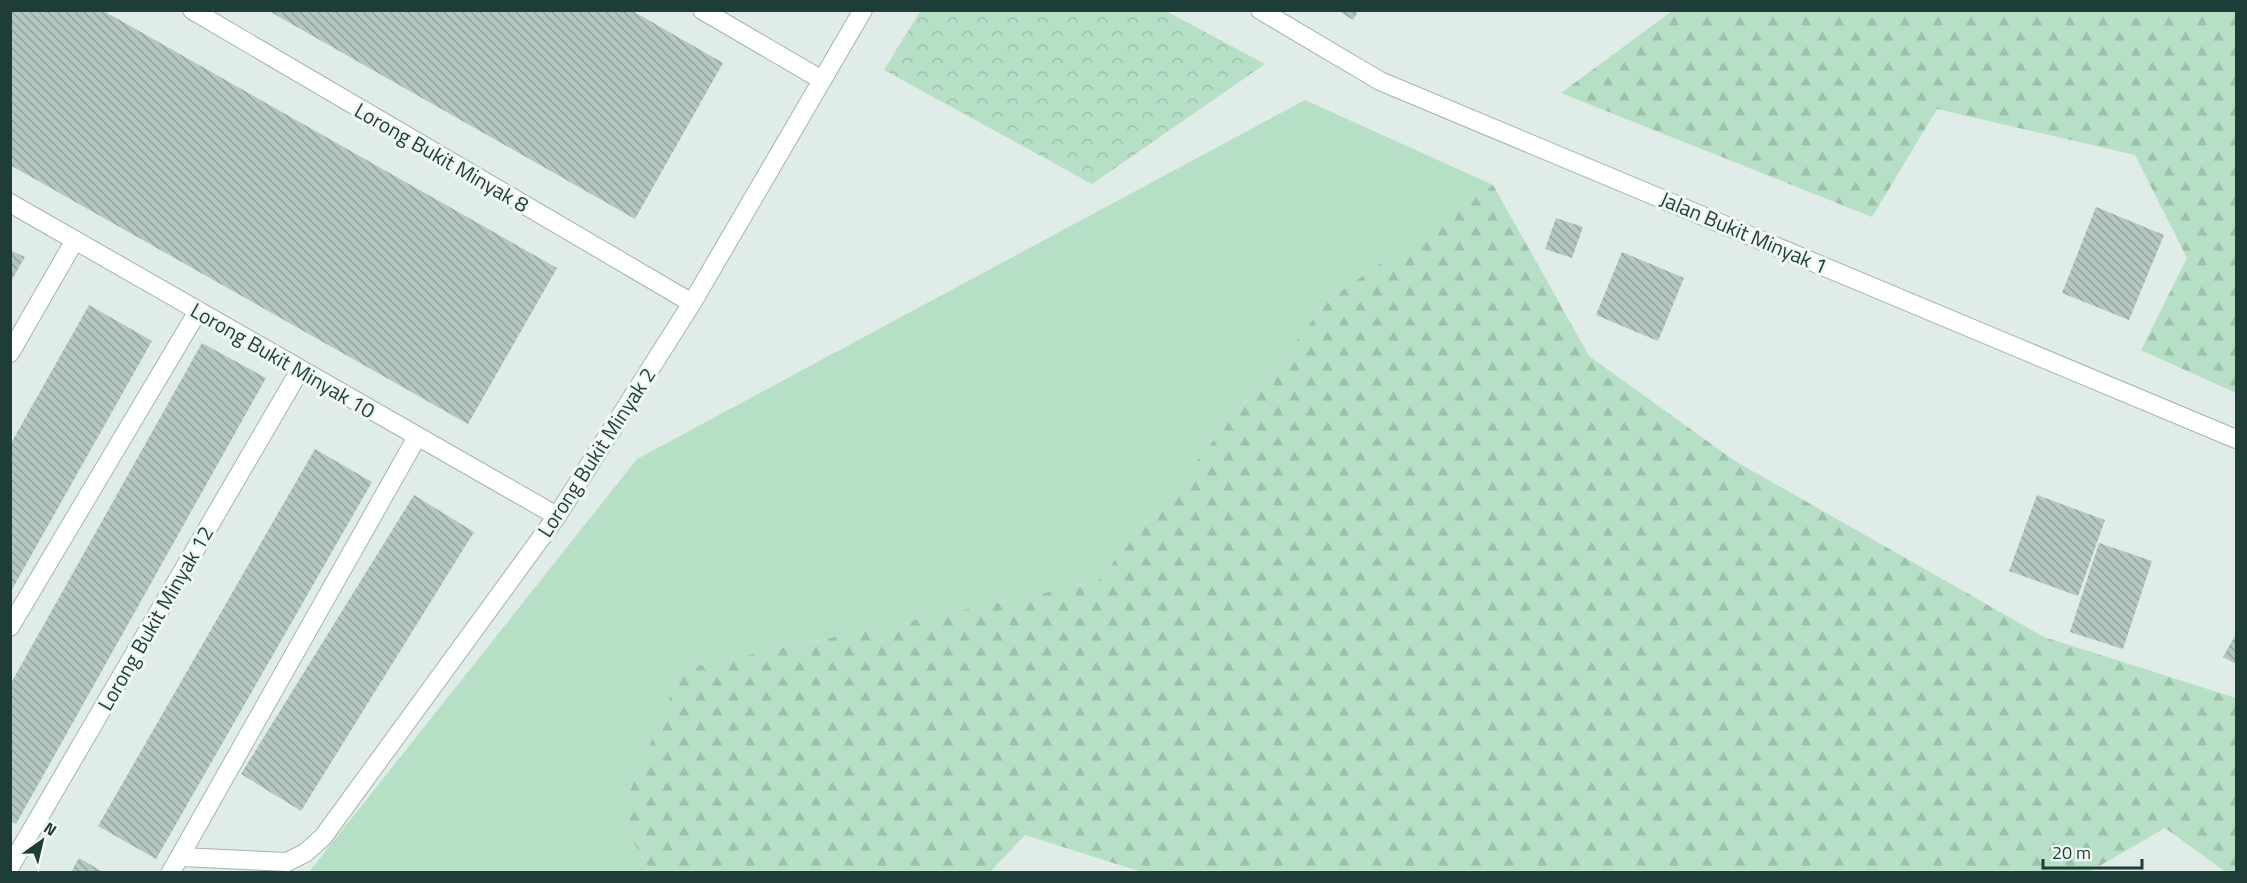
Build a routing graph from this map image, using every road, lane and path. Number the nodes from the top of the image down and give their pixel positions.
1 (192, 10) edge
2 (702, 10) edge
3 (862, 10) edge
4 (1260, 10) edge
5 (822, 80) junction
6 (10, 203) edge
7 (75, 240) junction
8 (692, 303) junction
9 (198, 311) junction
10 (10, 353) edge
11 (300, 370) junction
12 (417, 437) junction
13 (2236, 439) edge
14 (557, 516) junction
15 (10, 627) edge
16 (176, 865) edge
17 (10, 867) edge

1 - 8 street, Lorong Bukit Minyak 8
2 - 5 street
3 - 5 street, Lorong Bukit Minyak 2
4 - 13 street, Jalan Bukit Minyak 1
5 - 8 street, Lorong Bukit Minyak 2
6 - 7 street, Lorong Bukit Minyak 10
7 - 9 street, Lorong Bukit Minyak 10
7 - 10 street
8 - 14 street, Lorong Bukit Minyak 2
9 - 11 street, Lorong Bukit Minyak 10
9 - 15 street
11 - 12 street, Lorong Bukit Minyak 10
11 - 17 street, Lorong Bukit Minyak 12
12 - 14 street, Lorong Bukit Minyak 10
12 - 16 street
14 - 16 street, Lorong Bukit Minyak 2

